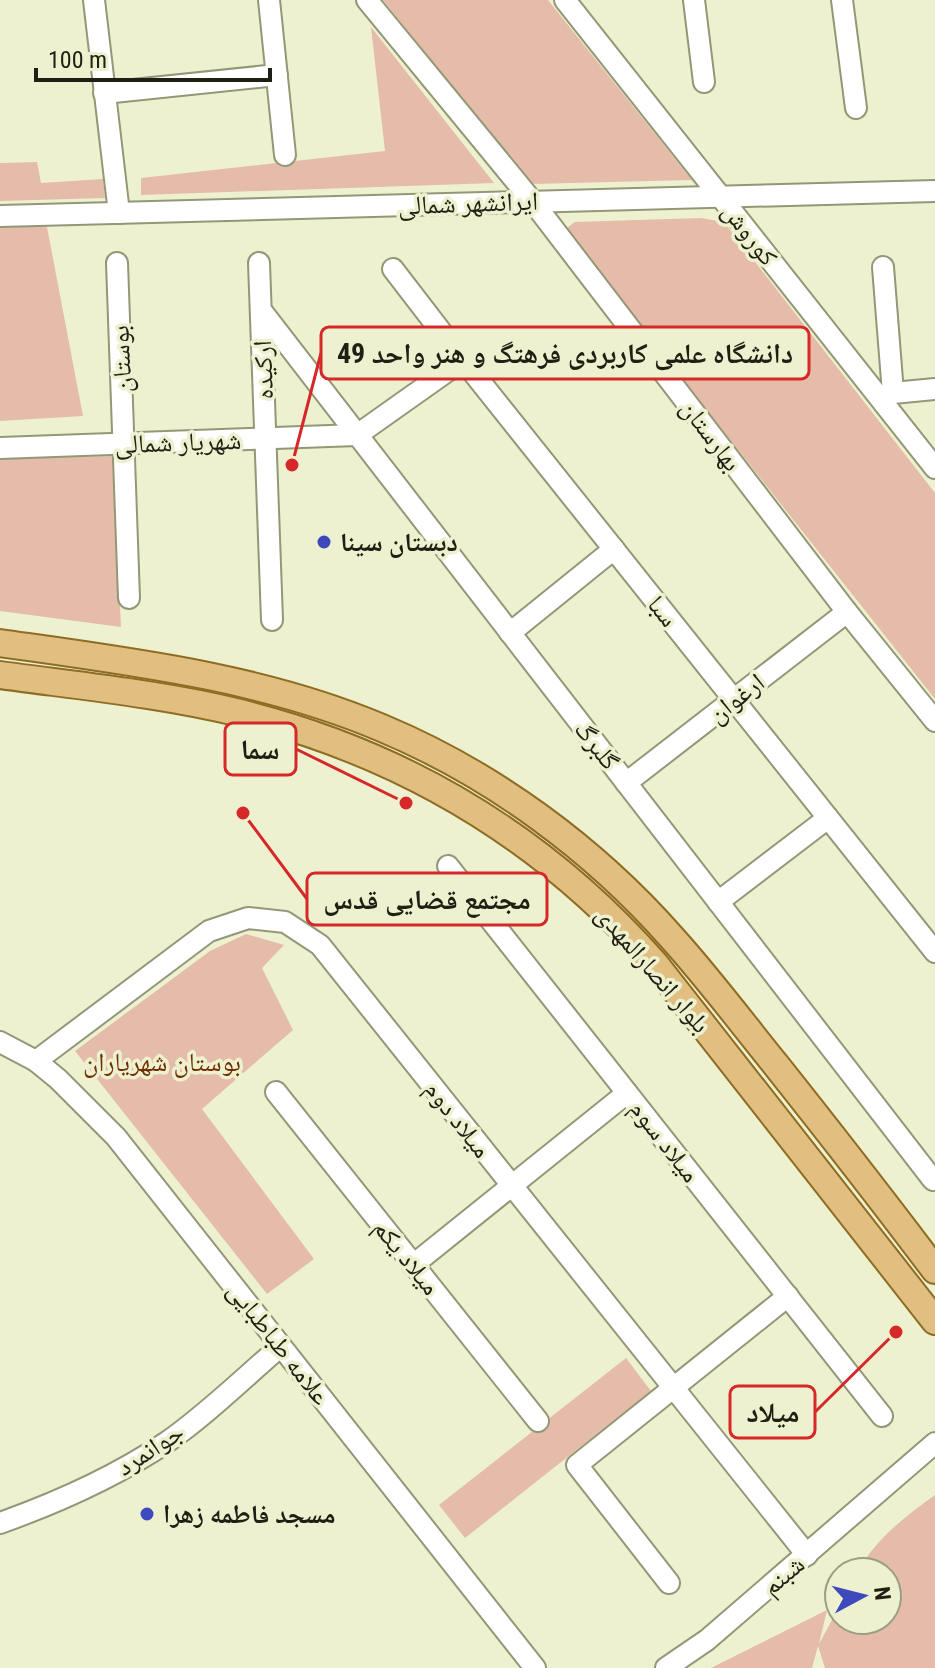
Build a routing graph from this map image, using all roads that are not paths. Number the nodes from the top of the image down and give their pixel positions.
1 (94, 0) edge
2 (269, 0) edge
3 (367, 0) edge
4 (565, 0) edge
5 (694, 0) edge
6 (842, 0) edge
7 (277, 75) junction
8 (704, 82) dead end
9 (104, 93) junction
10 (856, 108) dead end
11 (285, 155) dead end
12 (935, 191) edge
13 (720, 197) junction
14 (533, 202) junction
15 (119, 213) junction
16 (0, 216) edge
17 (117, 263) dead end
18 (259, 263) dead end
19 (883, 267) dead end
20 (393, 269) dead end
21 (261, 310) junction
22 (463, 360) junction
23 (935, 389) edge
24 (357, 435) junction
25 (265, 438) junction
26 (125, 444) junction
27 (0, 448) edge
28 (935, 468) edge
29 (614, 549) junction
30 (129, 598) dead end
31 (847, 612) junction
32 (272, 620) dead end
33 (510, 633) junction
34 (0, 643) edge
35 (0, 675) edge
36 (734, 700) junction
37 (935, 721) edge
38 (626, 783) junction
39 (828, 818) junction
40 (448, 866) dead end
41 (718, 902) junction
42 (935, 952) edge
43 (0, 1042) edge
44 (36, 1061) junction
45 (276, 1092) dead end
46 (627, 1093) junction
47 (934, 1180) edge
48 (511, 1186) junction
49 (413, 1265) junction
50 (935, 1270) edge
51 (788, 1296) junction
52 (935, 1321) edge
53 (281, 1346) junction
54 (672, 1389) junction
55 (882, 1416) dead end
56 (538, 1421) dead end
57 (934, 1444) edge
58 (0, 1523) edge
59 (807, 1555) junction
60 (669, 1583) dead end
61 (535, 1668) edge
62 (666, 1668) edge

1 - 9 street
2 - 7 street
3 - 14 street, بهارستان
4 - 13 street, کوروش
5 - 8 street
6 - 10 street
7 - 9 street
7 - 11 street
9 - 15 street
12 - 13 street, ایرانشهر شمالی
13 - 14 street, ایرانشهر شمالی
13 - 28 street, کوروش
14 - 15 street, ایرانشهر شمالی
14 - 31 street, بهارستان
15 - 16 street, ایرانشهر شمالی
17 - 26 street, بوستان
18 - 21 street, ارکیده
19 - 23 street
20 - 22 street, سبا
21 - 24 street, گلبرگ
21 - 25 street, ارکیده
22 - 24 street
22 - 29 street, سبا
24 - 25 street, شهریار شمالی
24 - 33 street, گلبرگ
25 - 26 street, شهریار شمالی
25 - 32 street, ارکیده
26 - 27 street, شهریار شمالی
26 - 30 street, بوستان
29 - 33 street
29 - 36 street, سبا
31 - 36 street, ارغوان
31 - 37 street, بهارستان
33 - 38 street, گلبرگ
34 - 50 main road, بلوار انصارالمهدی
35 - 52 main road, بلوار انصارالمهدی
36 - 38 street, ارغوان
36 - 39 street, سبا
38 - 41 street, گلبرگ
39 - 41 street
39 - 42 street, سبا
40 - 46 street, میلاد سوم
41 - 47 street, گلبرگ
43 - 44 street, علامه طباطبایی
44 - 48 street, میلاد دوم
44 - 53 street, علامه طباطبایی
45 - 49 street, میلاد یکم
46 - 48 street
46 - 51 street, میلاد سوم
48 - 49 street
48 - 54 street, میلاد دوم
49 - 56 street, میلاد یکم
51 - 54 street
51 - 55 street, میلاد سوم
53 - 58 street, جوانمرد
53 - 61 street, علامه طباطبایی
54 - 59 street, میلاد دوم
54 - 60 street
57 - 59 street, شبنم
59 - 62 street, شبنم

